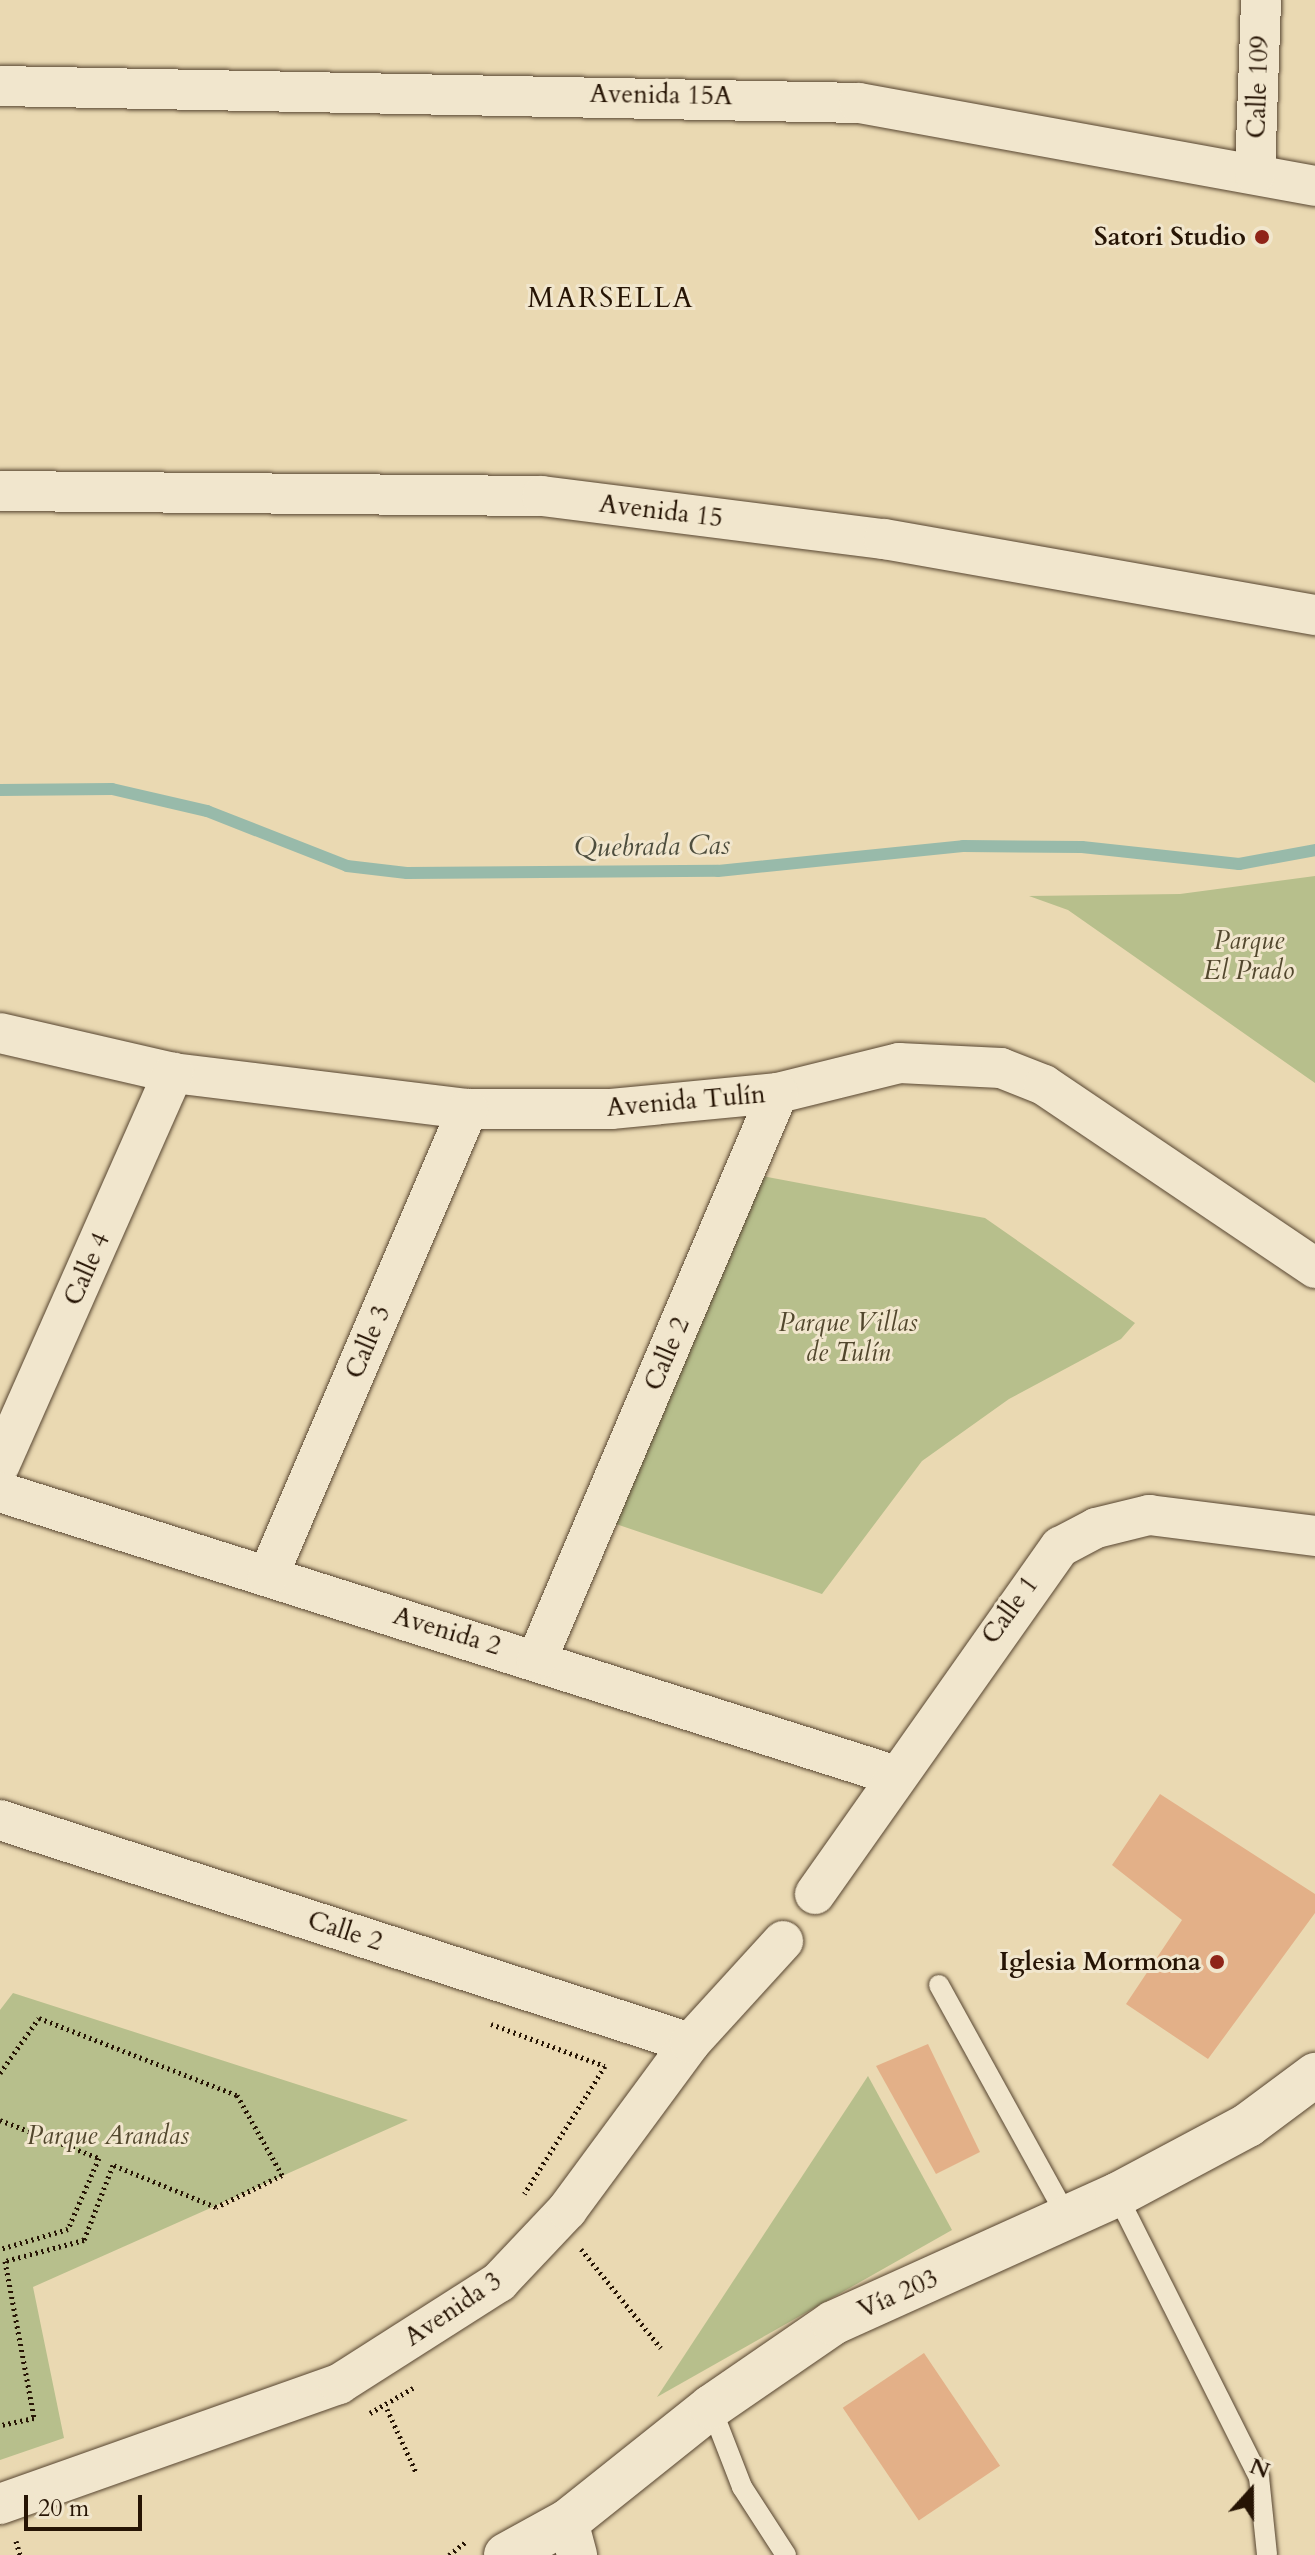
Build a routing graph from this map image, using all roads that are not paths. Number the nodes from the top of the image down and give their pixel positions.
1 (1261, 0) edge
2 (0, 86) edge
3 (1255, 174) junction
4 (1315, 186) edge
5 (0, 491) edge
6 (1315, 615) edge
7 (0, 1033) edge
8 (173, 1073) junction
9 (778, 1093) junction
10 (468, 1109) junction
11 (1315, 1268) edge
12 (0, 1464) edge
13 (0, 1492) edge
14 (1315, 1536) edge
15 (268, 1576) junction
16 (537, 1659) junction
17 (893, 1775) junction
18 (0, 1820) edge
19 (815, 1894) dead end
20 (783, 1941) dead end
21 (939, 1985) dead end
22 (690, 2043) junction
23 (1315, 2075) edge
24 (1117, 2195) junction
25 (1067, 2217) junction
26 (711, 2407) junction
27 (6, 2518) edge
28 (572, 2538) edge
29 (506, 2555) edge
30 (786, 2555) edge
31 (1267, 2555) edge

1 - 3 street, Calle 109
2 - 3 street, Avenida 15A
3 - 4 street, Avenida 15A
5 - 6 street, Avenida 15
7 - 8 street, Avenida Tulín
8 - 10 street, Avenida Tulín
8 - 12 street, Calle 4
9 - 10 street, Avenida Tulín
9 - 11 street, Avenida Tulín
9 - 16 street, Calle 2
10 - 15 street, Calle 3
13 - 15 street, Avenida 2
14 - 17 street, Calle 1
15 - 16 street, Avenida 2
16 - 17 street, Avenida 2
17 - 19 street, Calle 1
18 - 22 street, Calle 2
20 - 22 street, Avenida 3
21 - 25 lane
22 - 27 street, Avenida 3
23 - 24 main road, Vía 203
24 - 25 main road, Vía 203
24 - 31 lane
25 - 26 main road, Vía 203
26 - 28 main road, Vía 203
26 - 30 lane
28 - 29 main road, Vía 203

